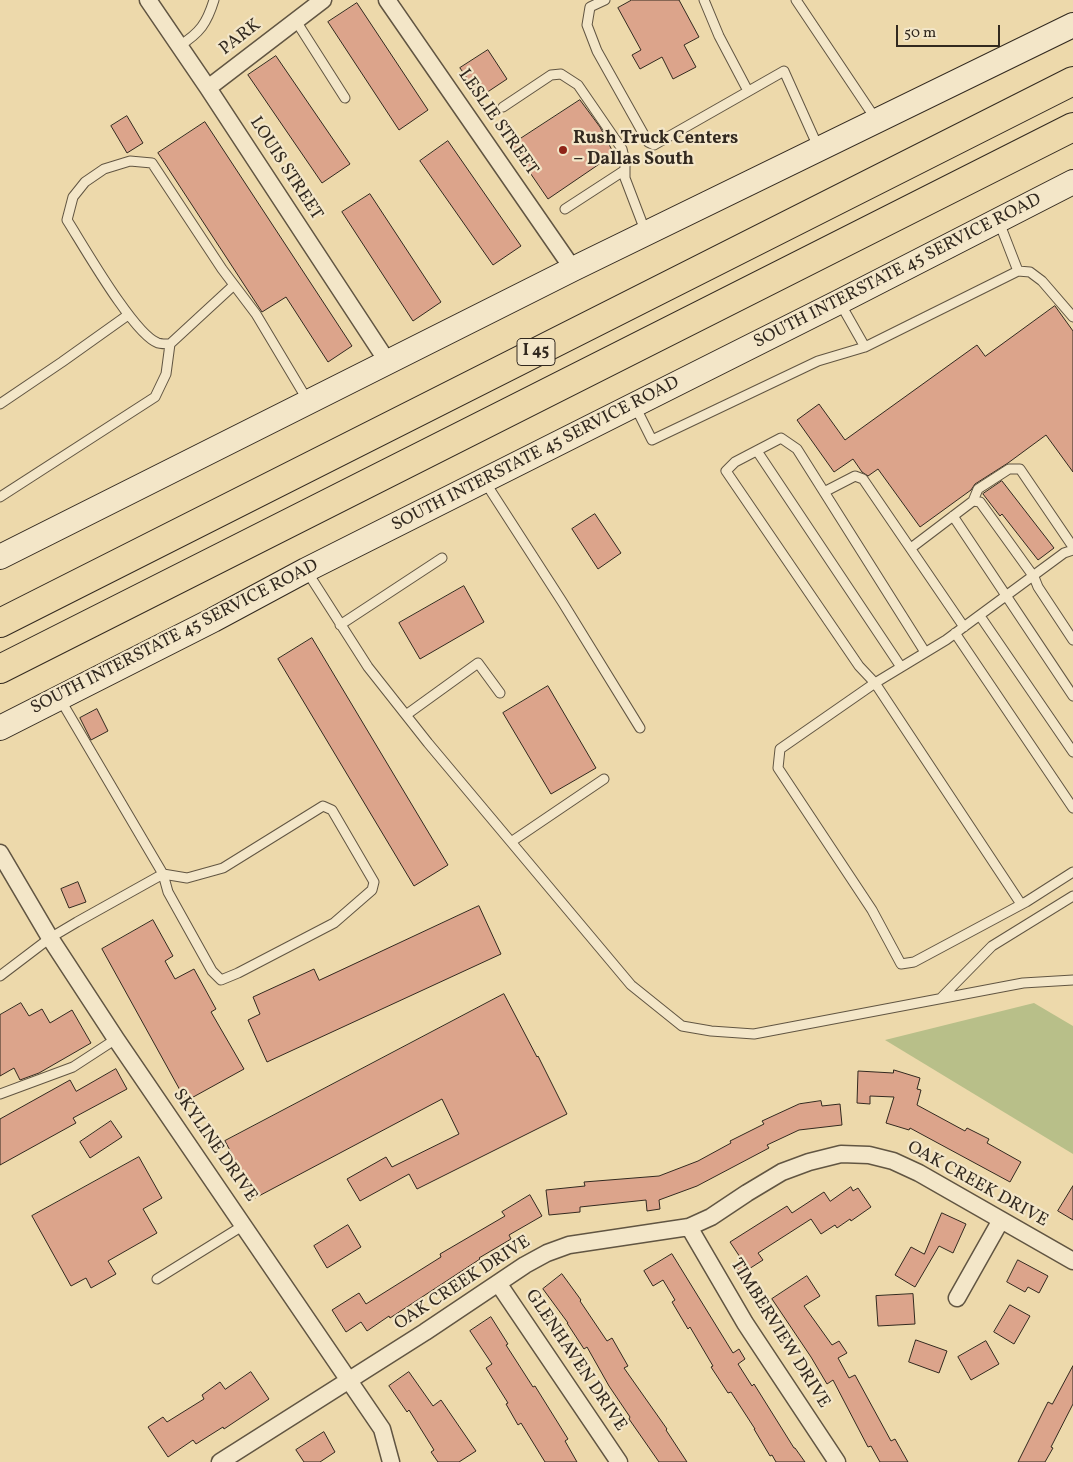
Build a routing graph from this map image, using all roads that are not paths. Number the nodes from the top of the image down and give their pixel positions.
1 (148, 0) edge
2 (214, 0) edge
3 (323, 0) edge
4 (387, 0) edge
5 (605, 0) edge
6 (704, 0) edge
7 (796, 0) edge
8 (296, 21) junction
9 (1073, 25) edge
10 (179, 46) junction
11 (1073, 81) edge
12 (208, 88) junction
13 (748, 91) junction
14 (345, 98) dead end
15 (503, 106) dead end
16 (877, 121) junction
17 (1073, 127) edge
18 (819, 149) junction
19 (625, 170) junction
20 (1073, 182) edge
21 (565, 209) dead end
22 (998, 219) junction
23 (646, 233) junction
24 (573, 269) junction
25 (1018, 271) junction
26 (234, 285) junction
27 (839, 302) junction
28 (128, 315) junction
29 (1073, 317) edge
30 (170, 344) junction
31 (866, 347) junction
32 (387, 361) junction
33 (309, 402) junction
34 (0, 404) edge
35 (635, 406) junction
36 (757, 451) junction
37 (484, 482) junction
38 (824, 492) junction
39 (0, 497) edge
40 (973, 501) junction
41 (953, 516) junction
42 (911, 548) junction
43 (1073, 548) edge
44 (0, 557) edge
45 (442, 558) dead end
46 (306, 570) junction
47 (1034, 577) junction
48 (1007, 597) junction
49 (980, 616) junction
50 (0, 624) edge
51 (340, 625) junction
52 (964, 627) junction
53 (955, 633) junction
54 (1073, 640) edge
55 (925, 652) junction
56 (901, 667) junction
57 (0, 669) edge
58 (875, 683) junction
59 (500, 694) dead end
60 (1073, 696) edge
61 (60, 698) junction
62 (406, 715) junction
63 (0, 728) edge
64 (640, 728) dead end
65 (1073, 752) edge
66 (604, 779) dead end
67 (1073, 808) edge
68 (511, 842) junction
69 (0, 853) edge
70 (1073, 872) edge
71 (164, 874) junction
72 (1073, 896) edge
73 (1021, 904) junction
74 (50, 938) junction
75 (0, 976) edge
76 (1073, 980) edge
77 (941, 999) junction
78 (116, 1040) junction
79 (0, 1094) edge
80 (1001, 1220) junction
81 (244, 1225) junction
82 (689, 1227) junction
83 (1073, 1261) edge
84 (157, 1279) dead end
85 (498, 1283) junction
86 (957, 1298) dead end
87 (350, 1381) junction
88 (220, 1462) edge
89 (391, 1462) edge
90 (620, 1462) edge
91 (837, 1462) edge

1 - 10 street, LOUIS STREET
2 - 10 lane
3 - 8 street, PARK
4 - 24 street, LESLIE STREET
5 - 13 lane
6 - 13 lane
7 - 16 lane
8 - 12 street, PARK
8 - 14 lane
9 - 16 main road
10 - 12 street, LOUIS STREET
11 - 50 highway, I 45
12 - 32 street, LOUIS STREET
13 - 18 lane
15 - 19 lane
16 - 18 main road
17 - 57 highway, I 45
18 - 23 main road
19 - 21 lane
19 - 23 lane
20 - 22 main road, SOUTH INTERSTATE 45 SERVICE ROAD
22 - 25 lane
22 - 27 main road, SOUTH INTERSTATE 45 SERVICE ROAD
23 - 24 main road
24 - 32 main road
25 - 29 lane
25 - 31 lane
26 - 28 lane
26 - 30 lane
26 - 33 lane
27 - 31 lane
27 - 35 main road, SOUTH INTERSTATE 45 SERVICE ROAD
28 - 30 lane
28 - 34 lane
30 - 39 lane
31 - 35 lane
32 - 33 main road
33 - 44 main road
35 - 37 main road, SOUTH INTERSTATE 45 SERVICE ROAD
36 - 38 lane
36 - 56 lane
36 - 58 lane
37 - 46 main road, SOUTH INTERSTATE 45 SERVICE ROAD
37 - 64 lane
38 - 42 lane
38 - 55 lane
40 - 41 lane
40 - 43 lane
40 - 47 lane
41 - 42 lane
41 - 48 lane
42 - 52 lane
43 - 47 lane
45 - 51 lane
46 - 51 lane
46 - 61 main road, SOUTH INTERSTATE 45 SERVICE ROAD
47 - 48 lane
47 - 54 lane
48 - 49 lane
48 - 60 lane
49 - 52 lane
49 - 65 lane
51 - 62 lane
52 - 53 lane
53 - 55 lane
53 - 67 lane
55 - 56 lane
56 - 58 lane
58 - 73 lane
58 - 73 lane
59 - 62 lane
61 - 63 main road, SOUTH INTERSTATE 45 SERVICE ROAD
61 - 71 lane
62 - 68 lane
66 - 68 lane
68 - 77 lane
69 - 74 street, SKYLINE DRIVE
70 - 73 lane
71 - 71 lane
71 - 74 lane
72 - 77 lane
74 - 75 lane
74 - 78 street, SKYLINE DRIVE
76 - 77 lane
78 - 79 lane
78 - 81 street, SKYLINE DRIVE
80 - 82 street, OAK CREEK DRIVE
80 - 83 street, OAK CREEK DRIVE
80 - 86 street
81 - 84 lane
81 - 87 street, SKYLINE DRIVE
82 - 85 street, OAK CREEK DRIVE
82 - 91 street, TIMBERVIEW DRIVE
85 - 87 street, OAK CREEK DRIVE
85 - 90 street, GLENHAVEN DRIVE
87 - 88 street, OAK CREEK DRIVE
87 - 89 street, SKYLINE DRIVE

